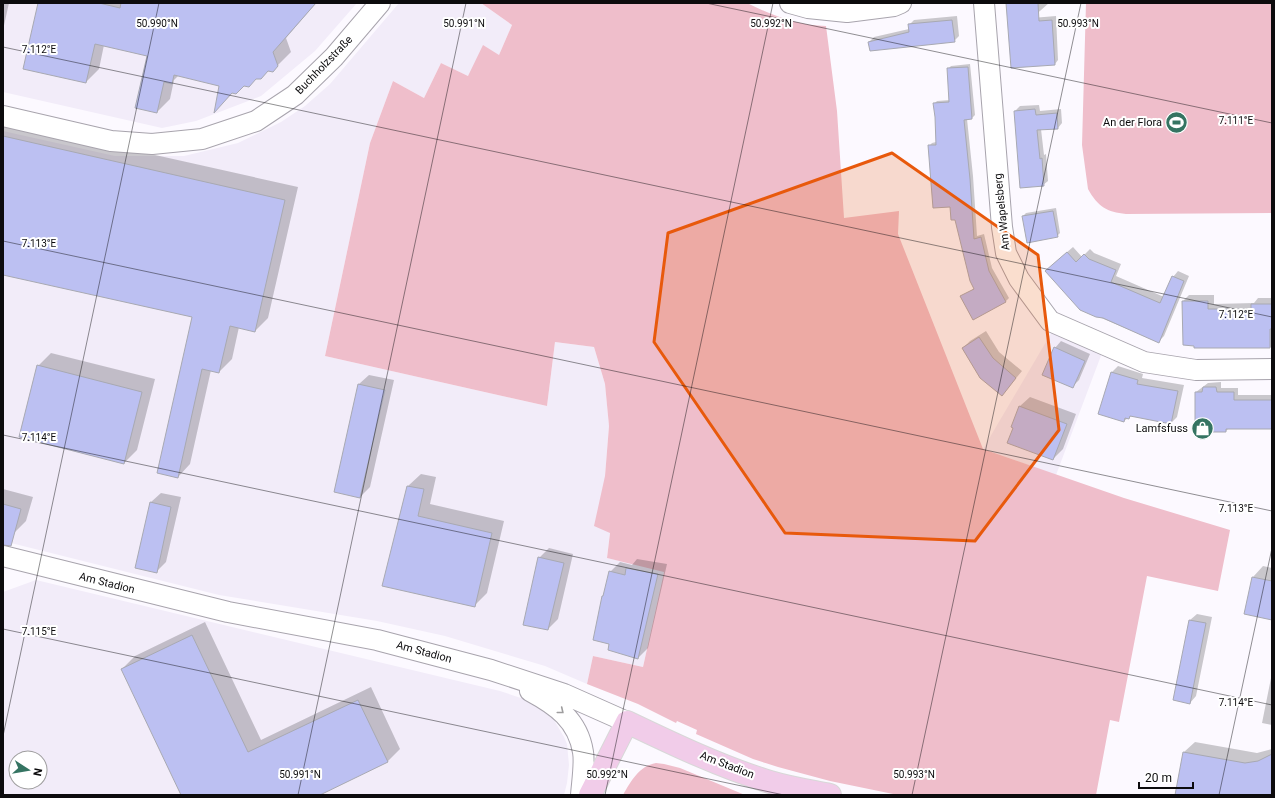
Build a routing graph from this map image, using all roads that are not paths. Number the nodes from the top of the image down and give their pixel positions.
1 (380, 3) edge
2 (790, 3) edge
3 (901, 3) edge
4 (984, 3) edge
5 (3, 116) edge
6 (1272, 369) edge
7 (3, 556) edge
8 (491, 670) junction
9 (627, 722) junction
10 (581, 795) edge
11 (590, 795) edge
12 (830, 795) edge

1 - 5 street, Buchholzstraße
2 - 3 street
4 - 6 street, Am Wapelsberg
7 - 8 street, Am Stadion
8 - 9 street, Am Stadion
8 -> 10 street
9 - 11 main road
9 - 12 main road, Am Stadion

